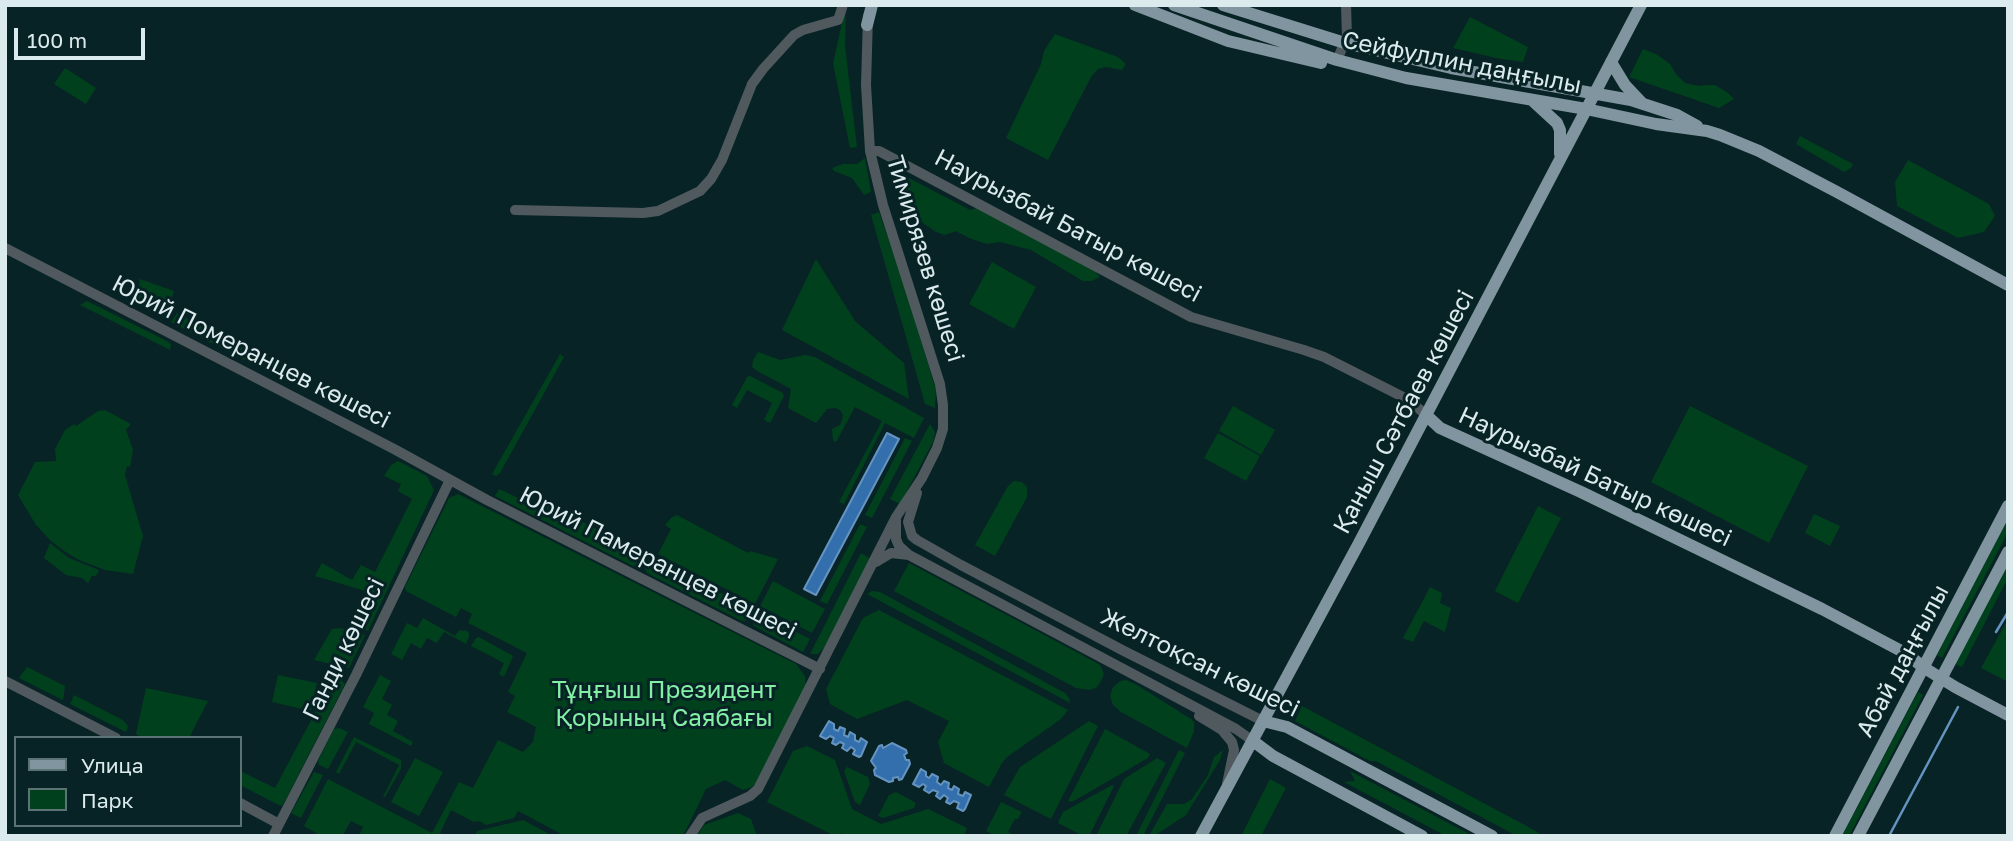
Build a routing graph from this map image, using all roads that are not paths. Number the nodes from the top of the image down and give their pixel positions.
1 (844, 5) edge
2 (868, 5) edge
3 (1135, 5) edge
4 (1174, 5) edge
5 (1223, 5) edge
6 (1346, 5) edge
7 (1641, 5) edge
8 (1250, 10) edge
9 (867, 25) joint
10 (1346, 40) junction
11 (1337, 60) junction
12 (1611, 62) junction
13 (1377, 70) junction
14 (1595, 93) junction
15 (1532, 100) junction
16 (1642, 103) junction
17 (1586, 109) junction
18 (1707, 131) junction
19 (870, 151) junction
20 (1560, 158) junction
21 (515, 210) dead end
22 (5, 248) edge
23 (2008, 285) edge
24 (1426, 415) junction
25 (922, 478) junction
26 (450, 480) junction
27 (477, 495) joint
28 (2008, 506) edge
29 (910, 514) joint
30 (896, 517) junction
31 (2008, 552) edge
32 (909, 555) junction
33 (867, 573) junction
34 (1124, 651) junction
35 (1117, 664) junction
36 (1923, 667) junction
37 (820, 669) junction
38 (1141, 677) junction
39 (1941, 678) junction
40 (5, 681) edge
41 (2008, 715) edge
42 (1263, 721) junction
43 (112, 736) edge
44 (1252, 741) junction
45 (1226, 791) junction
46 (242, 804) edge
47 (279, 824) junction
48 (273, 836) edge
49 (690, 836) edge
50 (1201, 836) edge
51 (1422, 836) edge
52 (1492, 836) edge
53 (1835, 836) edge
54 (1858, 836) edge

1 - 21 street
2 - 9 main road
3 - 13 main road
4 - 11 main road, Сейфуллин даңғылы
5 - 8 main road, Сейфуллин даңғылы
6 - 10 street
7 - 12 main road, Қаныш Сәтбаев көшесі
8 - 10 main road, Сейфуллин даңғылы
9 - 19 street, Тимирязев көшесі
10 - 11 street
10 - 14 main road, Сейфуллин даңғылы
11 - 13 main road, Сейфуллин даңғылы
12 - 14 main road, Қаныш Сәтбаев көшесі
12 - 16 main road
13 - 15 main road, Сейфуллин даңғылы
14 - 16 main road, Сейфуллин даңғылы
14 - 17 main road, Қаныш Сәтбаев көшесі
15 - 17 main road, Сейфуллин даңғылы
15 - 20 main road
16 - 18 main road, Сейфуллин даңғылы
17 - 18 main road, Сейфуллин даңғылы
17 - 20 main road, Қаныш Сәтбаев көшесі
18 - 23 main road, Сейфуллин даңғылы
19 - 24 street, Наурызбай Батыр көшесі
19 - 25 street, Тимирязев көшесі
20 - 24 main road, Қаныш Сәтбаев көшесі
22 - 26 street, Юрий Померанцев көшесі
24 - 36 main road, Наурызбай Батыр көшесі
24 - 42 main road, Қаныш Сәтбаев көшесі
25 - 29 street, Тимирязев көшесі
25 - 30 street, Тимирязев көшесі
26 - 27 street, Юрий Померанцев көшесі
26 - 47 street, Ганди көшесі
27 - 37 street, Юрий Памеранцев көшесі
28 - 36 main road, Абай даңғылы
29 - 34 street, Желтоқсан көшесі
30 - 32 street
30 - 33 street, Тимирязев көшесі
31 - 39 main road, Абай даңғылы
32 - 33 street
32 - 35 street, Желтоқсан көшесі
33 - 37 street, Тимирязев көшесі
34 - 35 street
34 - 42 street, Желтоқсан көшесі
35 - 38 street, Желтоқсан көшесі
36 - 39 main road
36 - 53 main road, Абай даңғылы
37 - 49 street, Тимирязев көшесі
38 - 44 street
38 - 45 street
39 - 41 main road
39 - 54 main road, Абай даңғылы
40 - 43 street
42 - 44 main road, Қаныш Сәтбаев көшесі
42 - 52 main road, Желтоқсан көшесі
44 - 45 main road, Қаныш Сәтбаев көшесі
44 - 51 main road, Желтоқсан көшесі
45 - 50 main road, Қаныш Сәтбаев көшесі
46 - 47 street
47 - 48 street, Ганди көшесі

